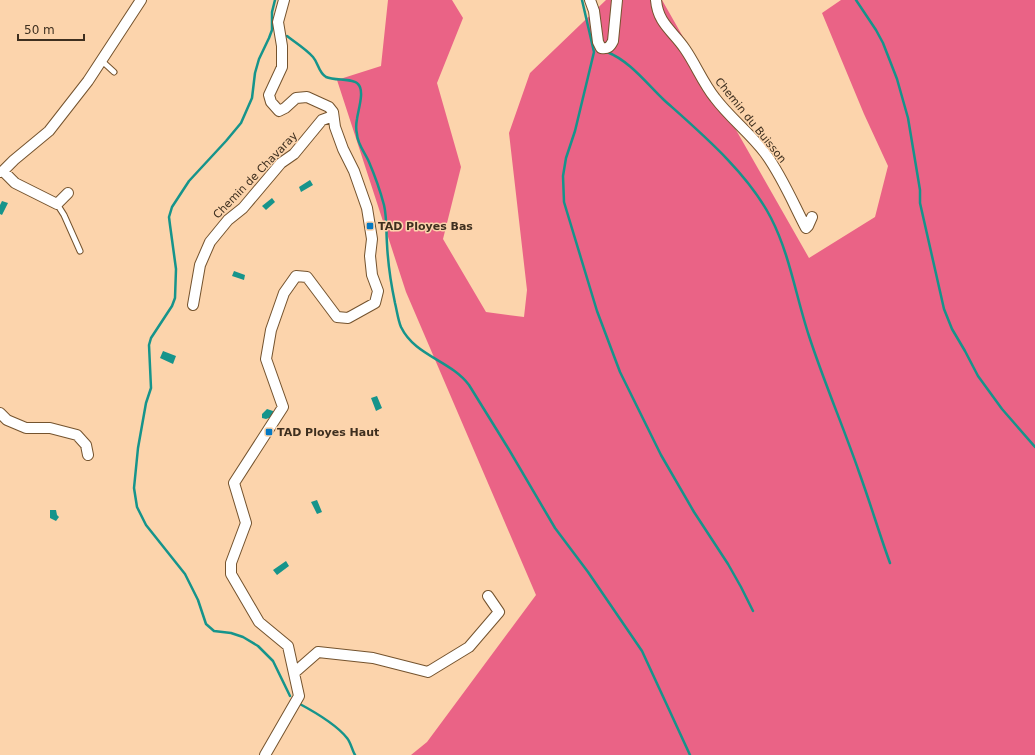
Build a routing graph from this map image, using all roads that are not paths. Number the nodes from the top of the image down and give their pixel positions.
1 (141, 0) edge
2 (284, 0) edge
3 (590, 0) edge
4 (617, 0) edge
5 (656, 0) edge
6 (102, 61) junction
7 (114, 72) dead end
8 (333, 116) junction
9 (2, 172) edge
10 (68, 193) dead end
11 (57, 204) junction
12 (812, 217) dead end
13 (80, 251) dead end
14 (193, 305) dead end
15 (0, 413) edge
16 (88, 455) dead end
17 (488, 596) dead end
18 (294, 673) junction
19 (265, 755) edge

1 - 6 street
2 - 8 street
3 - 4 street
5 - 12 street, Chemin du Buisson
6 - 7 lane
6 - 9 street
8 - 14 street, Chemin de Chavaray
8 - 18 street
9 - 11 street
10 - 11 street
11 - 13 lane
15 - 16 street
17 - 18 street
18 - 19 street

